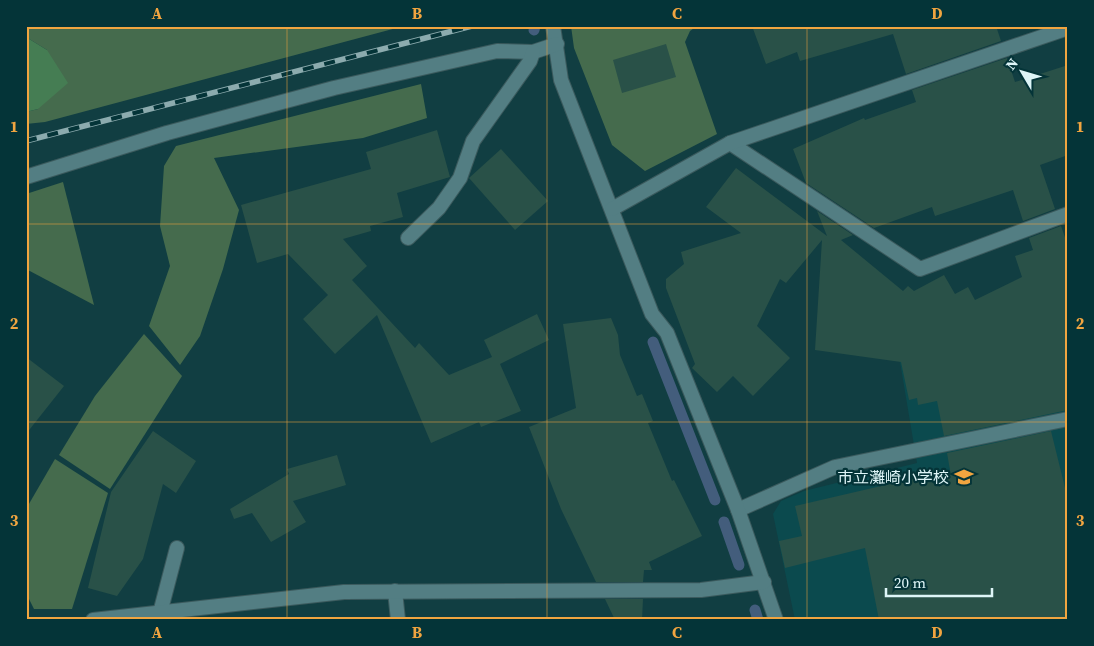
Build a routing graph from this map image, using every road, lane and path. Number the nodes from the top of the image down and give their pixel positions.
1 (554, 26) edge
2 (1068, 28) edge
3 (557, 44) junction
4 (533, 52) junction
5 (730, 143) junction
6 (26, 177) edge
7 (612, 209) junction
8 (1068, 214) edge
9 (408, 238) dead end
10 (1068, 419) edge
11 (738, 510) junction
12 (177, 548) dead end
13 (764, 582) junction
14 (395, 591) junction
15 (160, 613) junction
16 (93, 620) edge
17 (398, 620) edge
18 (776, 620) edge

1 - 3 street
2 - 5 street
3 - 4 street
3 - 7 street
4 - 6 street
4 - 9 street
5 - 7 street
5 - 8 street
7 - 11 street
10 - 11 street
11 - 13 street
12 - 15 street
13 - 14 street
13 - 18 street
14 - 15 street
14 - 17 street
15 - 16 street

